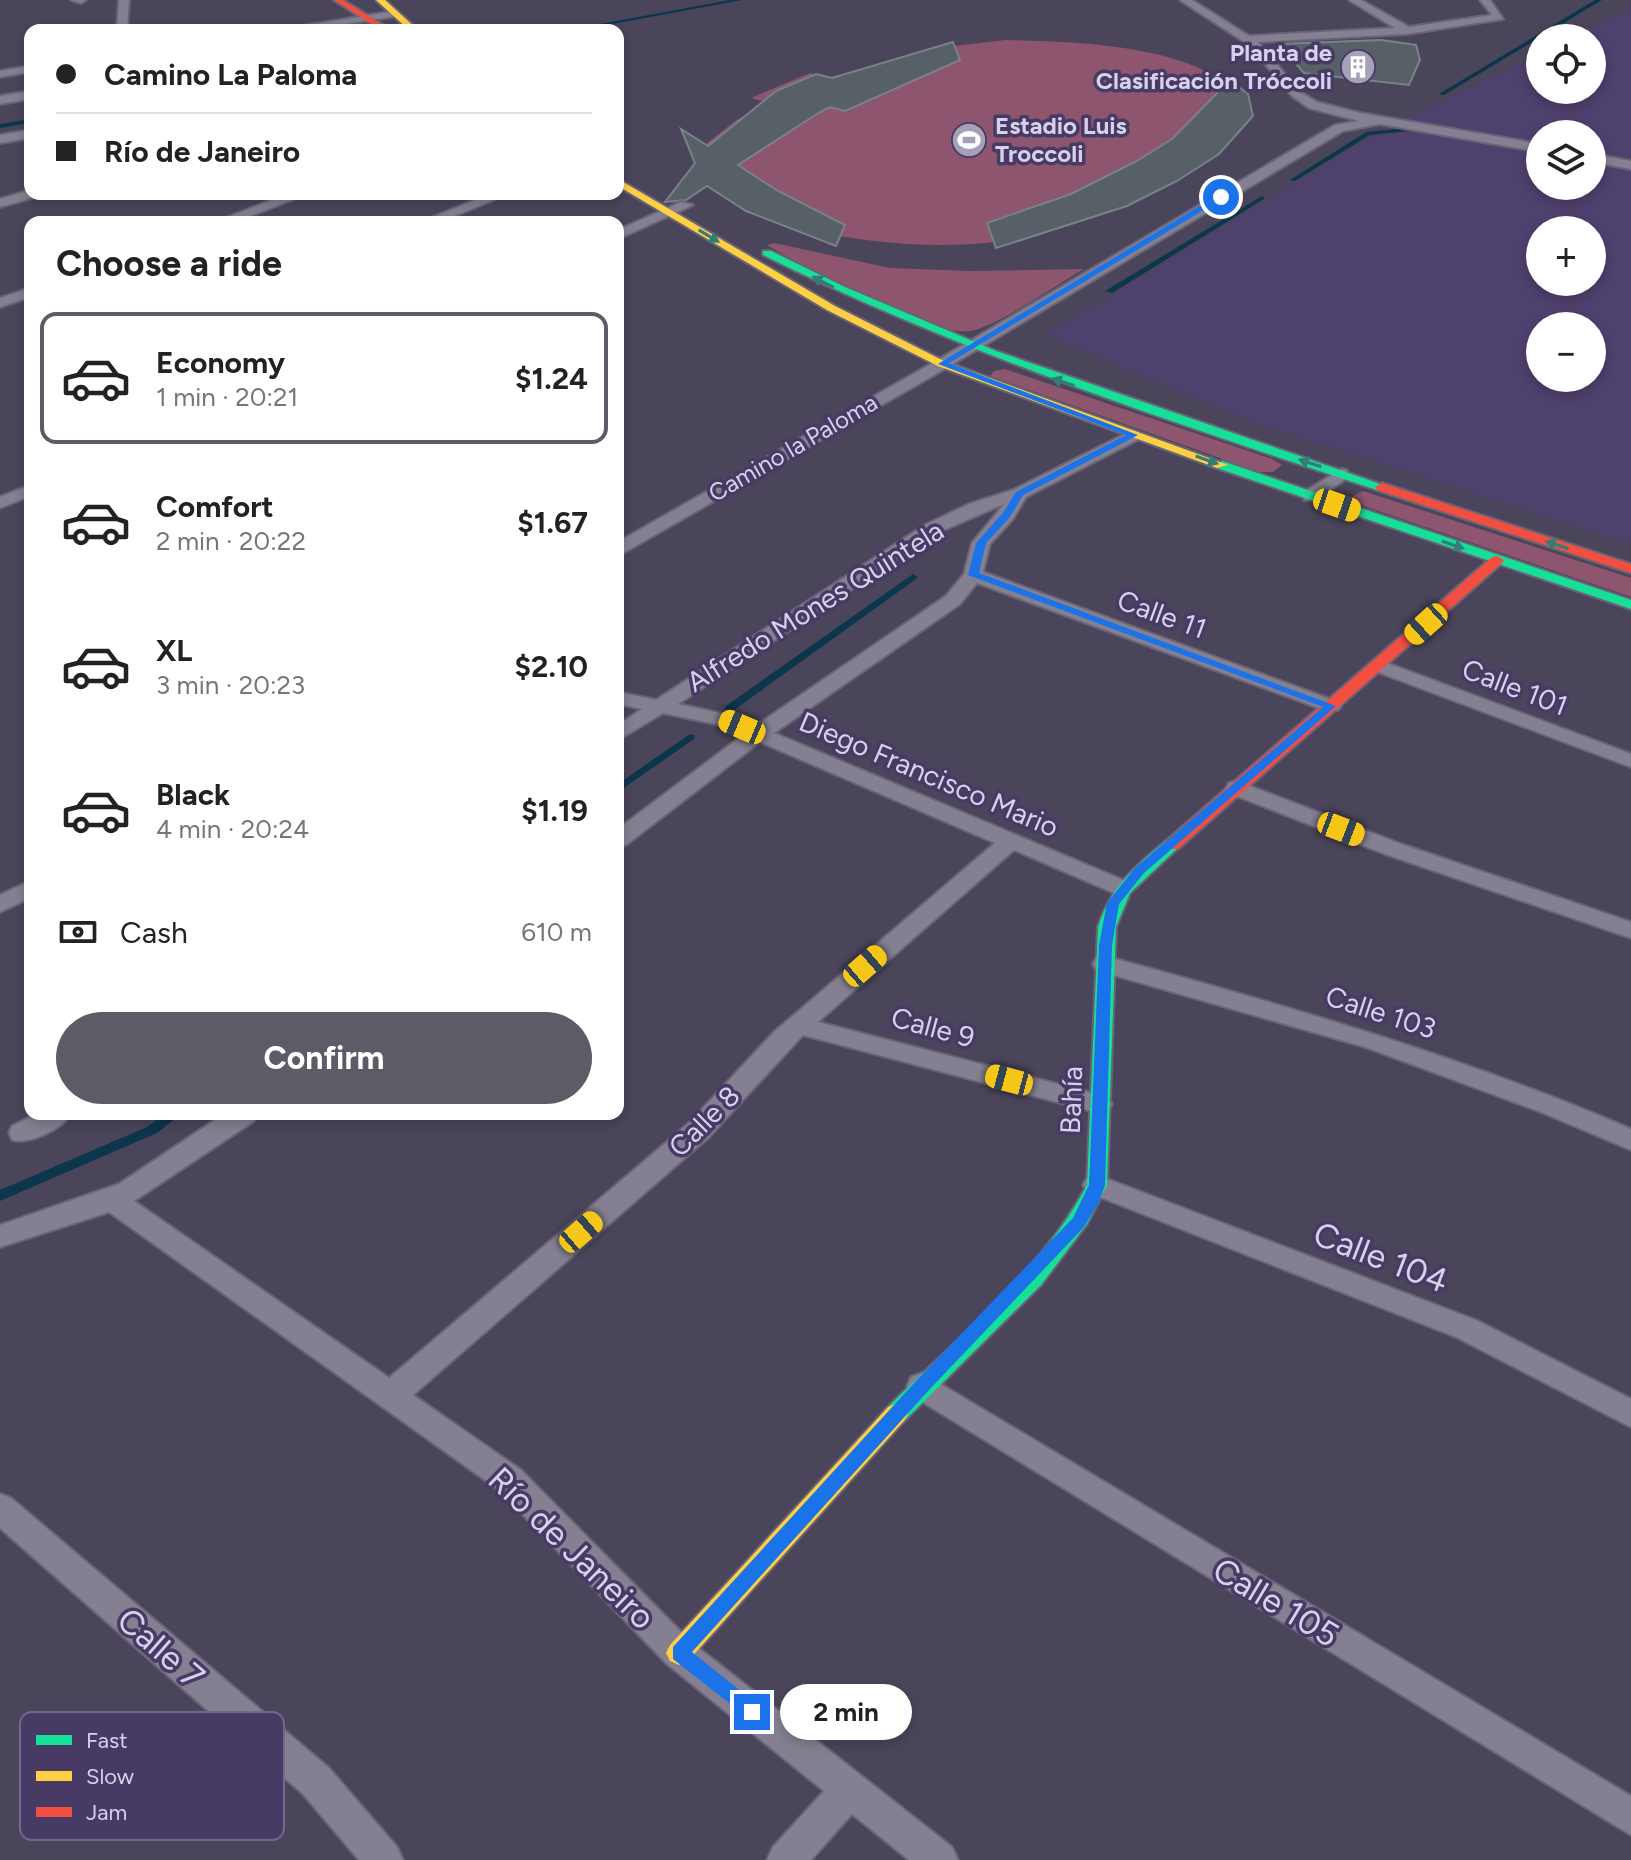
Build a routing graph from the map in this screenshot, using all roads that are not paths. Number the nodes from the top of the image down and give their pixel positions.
1 (124, 0) edge
2 (338, 0) edge
3 (380, 0) edge
4 (1185, 0) edge
5 (1354, 0) edge
6 (1485, 0) edge
7 (370, 17) junction
8 (390, 22) edge
9 (122, 24) edge
10 (324, 24) edge
11 (1407, 31) junction
12 (1247, 39) junction
13 (24, 70) edge
14 (0, 74) edge
15 (24, 96) edge
16 (0, 100) edge
17 (1330, 111) junction
18 (1378, 121) junction
19 (1339, 128) junction
20 (24, 135) edge
21 (0, 139) edge
22 (1526, 146) edge
23 (1606, 161) edge
24 (1631, 165) edge
25 (624, 169) edge
26 (624, 185) edge
27 (24, 196) edge
28 (283, 200) edge
29 (485, 200) edge
30 (0, 203) edge
31 (678, 209) junction
32 (239, 216) edge
33 (444, 216) edge
34 (624, 232) edge
35 (24, 294) edge
36 (0, 303) edge
37 (831, 308) junction
38 (968, 347) junction
39 (942, 364) junction
40 (1133, 435) junction
41 (1341, 474) junction
42 (24, 493) edge
43 (1019, 494) junction
44 (1310, 496) junction
45 (0, 503) edge
46 (624, 547) edge
47 (1497, 560) junction
48 (1631, 569) edge
49 (973, 575) junction
50 (1631, 605) edge
51 (1379, 666) junction
52 (624, 699) edge
53 (1331, 706) junction
54 (656, 707) junction
55 (624, 730) edge
56 (758, 734) junction
57 (1631, 761) edge
58 (1237, 788) junction
59 (624, 835) edge
60 (1011, 841) junction
61 (1122, 888) junction
62 (24, 891) edge
63 (0, 905) edge
64 (1631, 930) edge
65 (1105, 964) junction
66 (798, 1025) junction
67 (1099, 1104) junction
68 (47, 1120) edge
69 (234, 1120) edge
70 (22, 1133) dead end
71 (1631, 1140) edge
72 (1097, 1185) junction
73 (112, 1200) junction
74 (0, 1236) edge
75 (922, 1386) junction
76 (391, 1395) junction
77 (1631, 1414) edge
78 (0, 1508) edge
79 (679, 1653) junction
80 (236, 1712) edge
81 (284, 1753) edge
82 (849, 1791) junction
83 (1631, 1817) edge
84 (384, 1860) edge
85 (786, 1860) edge
86 (939, 1860) edge

1 - 9 street
2 - 7 street
3 - 8 street
4 - 12 street
5 - 11 street
6 - 11 street
7 - 8 street
7 - 10 street
11 - 12 street
12 - 17 street
13 - 14 street
15 - 16 street
17 - 18 street
17 - 19 street
18 - 19 street
18 - 22 street
19 - 38 street
20 - 21 street
23 - 24 street
25 - 31 street
26 - 31 street
27 - 30 street
28 - 32 street
29 - 33 street
31 - 34 street
31 -> 37 street
38 -> 31 street
35 - 36 street
37 - 38 street
37 - 39 street
38 - 39 street, Camino la Paloma
41 -> 38 street
39 - 40 street
39 - 46 street, Camino la Paloma
40 - 43 street, Alfredo Mones Quintela
40 -> 44 street
41 - 44 street
48 -> 41 street
42 - 45 street
43 - 49 street, Alfredo Mones Quintela
43 - 54 street, Alfredo Mones Quintela
44 -> 47 street
47 - 50 street
47 - 51 street, Bahía
49 - 53 street, Calle 11
49 - 56 street, Alfredo Mones Quintela
51 - 53 street, Bahía
51 - 57 street, Calle 101
52 - 54 street, Diego Francisco Mario
53 - 58 street, Bahía
54 - 55 street, Alfredo Mones Quintela
54 - 56 street, Diego Francisco Mario
56 - 59 street, Alfredo Mones Quintela
56 - 60 street, Diego Francisco Mario
58 - 61 street, Bahía
58 - 64 street
60 - 61 street, Diego Francisco Mario
60 - 66 street, Calle 8
61 - 65 street, Bahía
62 - 63 street
65 - 67 street, Bahía
65 - 71 street, Calle 103
66 - 67 street, Calle 9
66 - 76 street, Calle 8
67 - 72 street, Bahía
68 - 70 street
69 - 73 street
72 - 75 street, Bahía
72 - 77 street, Calle 104
73 - 74 street
73 - 76 street, Río de Janeiro
75 - 79 street, Bahía
75 - 83 street, Calle 105
76 - 79 street, Río de Janeiro
78 - 80 street, Calle 7
79 - 82 street, Río de Janeiro
81 - 84 street, Calle 7
82 - 85 street
82 - 86 street, Río de Janeiro

